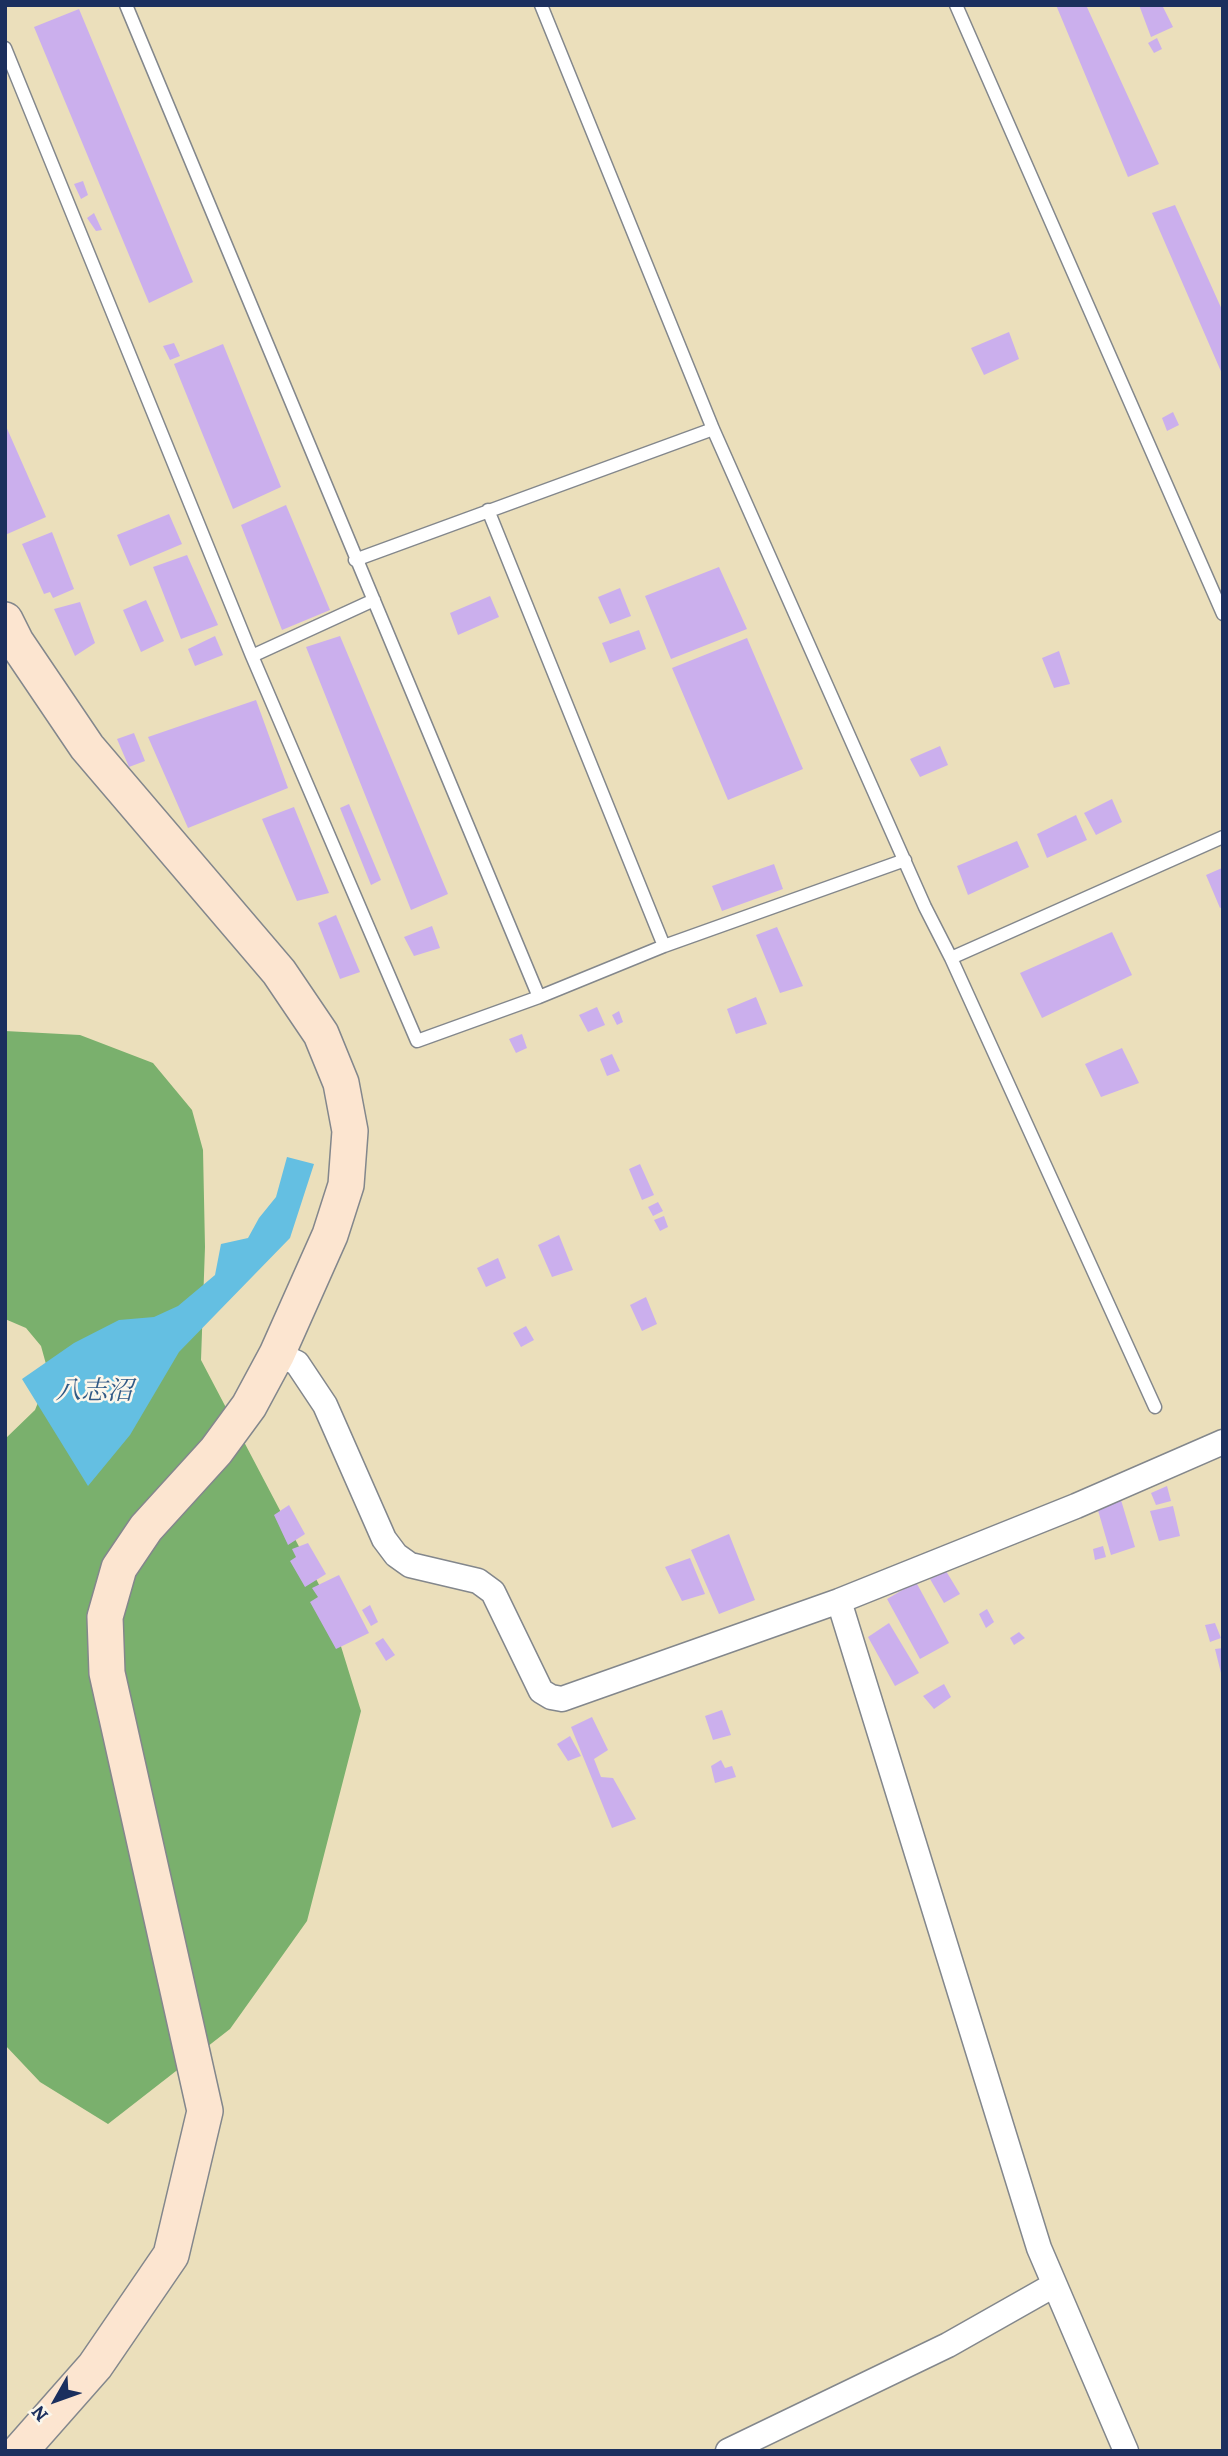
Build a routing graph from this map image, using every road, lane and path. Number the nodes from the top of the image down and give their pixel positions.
1 (126, 5) edge
2 (541, 5) edge
3 (956, 5) edge
4 (5, 48) edge
5 (713, 429) junction
6 (488, 510) junction
7 (355, 560) junction
8 (373, 600) junction
9 (1223, 614) edge
10 (5, 620) edge
11 (252, 656) junction
12 (1223, 837) edge
13 (905, 860) junction
14 (664, 946) junction
15 (951, 958) junction
16 (539, 997) junction
17 (276, 1354) junction
18 (1155, 1407) dead end
19 (1223, 1442) edge
20 (839, 1601) junction
21 (1054, 2285) junction
22 (20, 2451) edge
23 (729, 2451) edge
24 (1126, 2451) edge

1 - 7 lane
2 - 5 lane
3 - 9 lane
4 - 11 lane
5 - 6 lane
5 - 13 lane
6 - 7 lane
6 - 14 lane
7 - 8 lane
8 - 11 lane
8 - 16 lane
10 - 17 street
11 - 16 lane
12 - 15 lane
13 - 14 lane
13 - 15 lane
14 - 16 lane
15 - 18 lane
17 - 20 street
17 - 22 street
19 - 20 street
20 - 21 street
21 - 23 street
21 - 24 street

